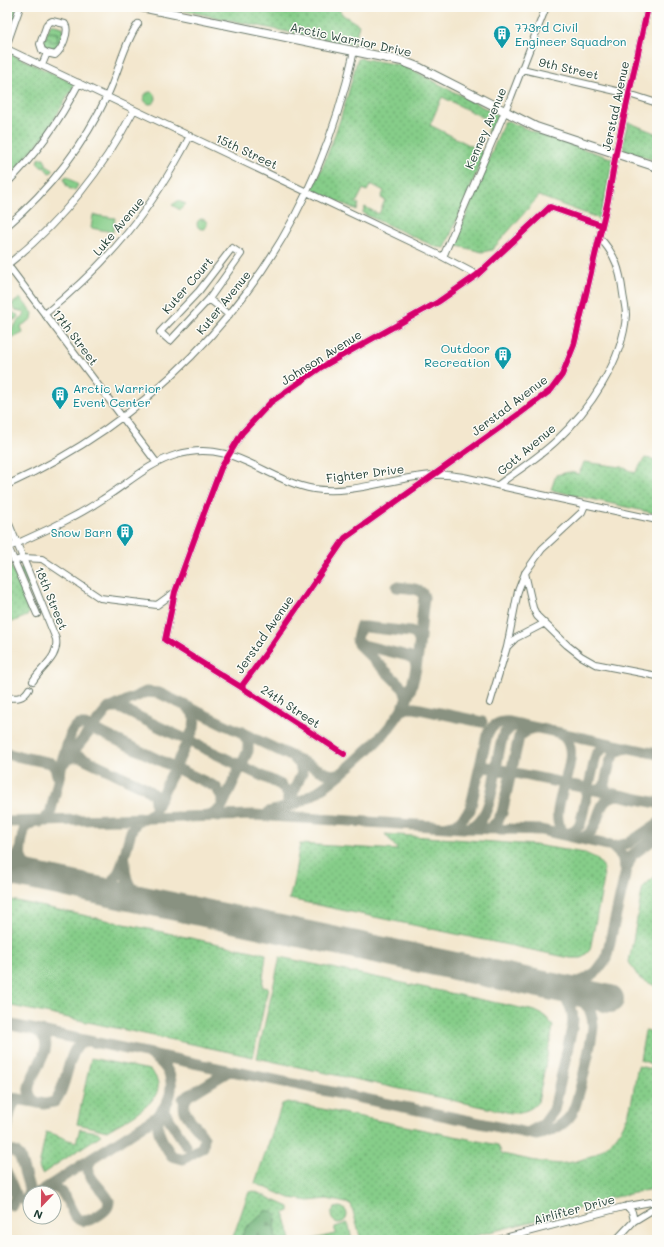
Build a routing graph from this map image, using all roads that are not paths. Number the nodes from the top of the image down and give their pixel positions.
1 (20, 7) edge
2 (141, 7) edge
3 (546, 7) edge
4 (648, 7) edge
5 (138, 24) dead end
6 (7, 44) edge
7 (7, 49) edge
8 (354, 52) junction
9 (47, 53) junction
10 (42, 64) junction
11 (522, 69) junction
12 (79, 83) junction
13 (629, 94) junction
14 (107, 96) junction
15 (657, 103) edge
16 (134, 110) junction
17 (504, 112) junction
18 (190, 136) junction
19 (616, 153) junction
20 (657, 167) edge
21 (7, 183) edge
22 (307, 192) junction
23 (601, 225) junction
24 (7, 226) edge
25 (599, 237) junction
26 (443, 257) junction
27 (7, 265) edge
28 (477, 276) junction
29 (209, 299) junction
30 (45, 314) junction
31 (229, 315) junction
32 (122, 417) junction
33 (230, 455) junction
34 (156, 462) junction
35 (434, 475) junction
36 (7, 485) edge
37 (498, 485) junction
38 (585, 505) junction
39 (7, 519) edge
40 (657, 520) edge
41 (18, 543) junction
42 (7, 546) edge
43 (23, 558) junction
44 (15, 561) junction
45 (525, 573) junction
46 (175, 592) junction
47 (37, 614) dead end
48 (543, 624) junction
49 (165, 640) joint
50 (507, 647) junction
51 (657, 676) edge
52 (33, 681) dead end
53 (241, 686) junction
54 (29, 689) dead end
55 (7, 697) edge
56 (490, 703) dead end
57 (344, 754) dead end
58 (657, 1201) edge
59 (627, 1206) junction
60 (657, 1207) edge
61 (634, 1222) junction
62 (497, 1240) edge
63 (616, 1240) edge

1 - 6 street
2 - 8 main road, Arctic Warrior Drive
3 - 11 street, Kenney Avenue
4 - 13 street, Jerstad Avenue
5 - 14 street
7 - 10 street, 15th Street
8 - 17 main road, Arctic Warrior Drive
8 - 22 street, Kuter Avenue
9 - 9 street
9 - 10 street
10 - 12 street, 15th Street
11 - 13 street, 9th Street
11 - 17 street, Kenney Avenue
12 - 14 street, 15th Street
12 - 21 street
13 - 15 street, 9th Street
13 - 19 street, Jerstad Avenue
14 - 16 street, 15th Street
14 - 24 street
16 - 18 street, 15th Street
16 - 27 street
17 - 19 main road, Arctic Warrior Drive
17 - 26 street, Kenney Avenue
18 - 22 street, 15th Street
18 - 30 street, Luke Avenue
19 - 20 main road, Arctic Warrior Drive
19 - 23 street, Jerstad Avenue
22 - 26 street, 15th Street
22 - 31 street, Kuter Avenue
23 - 25 street, Jerstad Avenue
23 - 28 street, Johnson Avenue
25 - 35 street, Jerstad Avenue
25 - 37 street, Gott Avenue
26 - 28 street, 15th Street
27 - 30 street, 17th Street
28 - 33 street, Johnson Avenue
29 - 29 street, Kuter Court
29 - 31 street
30 - 32 street, 17th Street
31 - 32 street, Kuter Avenue
32 - 34 street, 17th Street
32 - 36 street, Kuter Avenue
33 - 34 street, Fighter Drive
33 - 35 street, Fighter Drive
33 - 46 street, Johnson Avenue
34 - 41 street, Fighter Drive
35 - 37 street, Fighter Drive
35 - 53 street, Jerstad Avenue
37 - 38 street, Fighter Drive
38 - 40 street, Fighter Drive
38 - 45 street
39 - 41 street, 18th Street
41 - 42 street, Fighter Drive
41 - 43 street, 18th Street
42 - 44 street, 18th Street
43 - 44 street
43 - 46 street
43 - 52 street, 18th Street
44 - 47 street, 18th Street
45 - 48 street
45 - 50 street
46 - 49 street, Johnson Avenue
48 - 50 street
48 - 51 street
49 - 53 street, 24th Street
50 - 56 street
53 - 57 street, 24th Street
54 - 55 street
58 - 59 street, Airlifter Drive
59 - 61 street
59 - 62 street, Airlifter Drive
60 - 61 street
61 - 63 street

